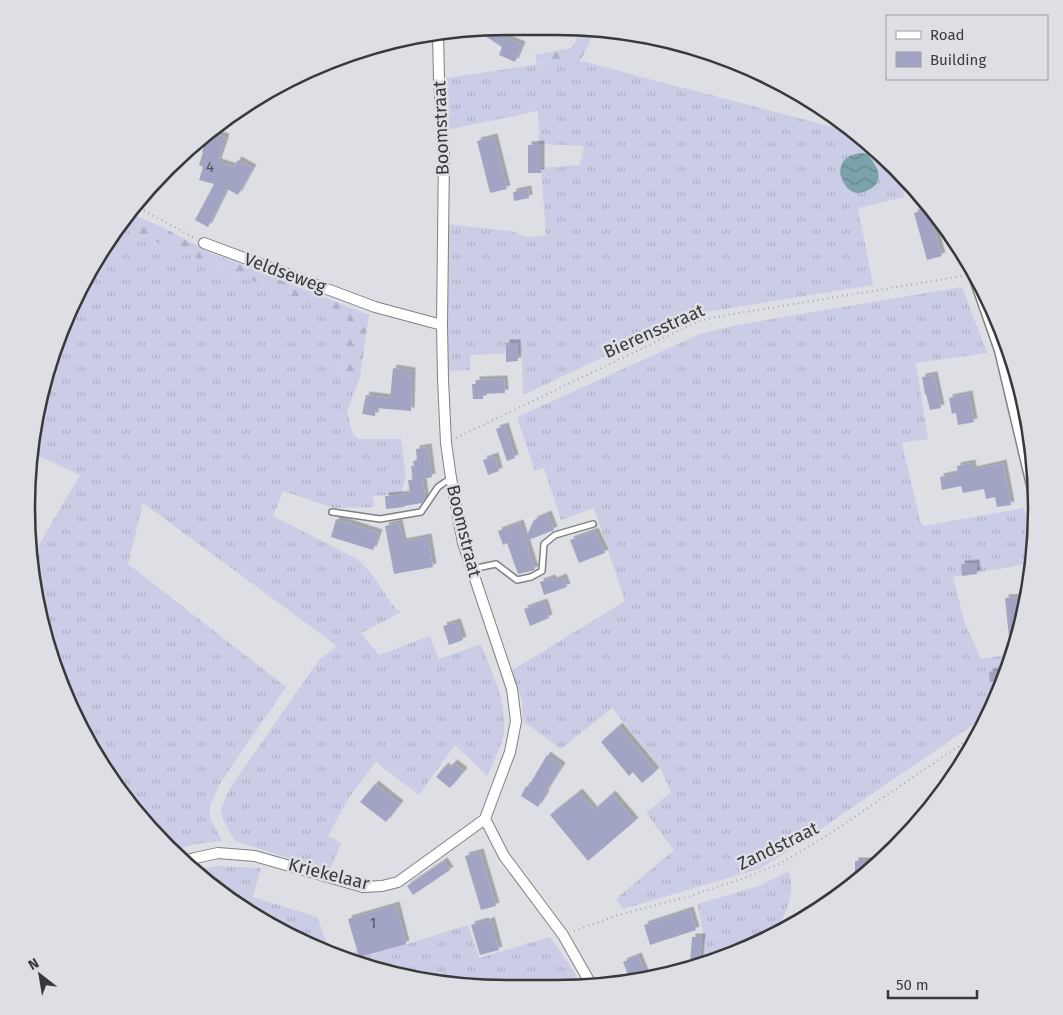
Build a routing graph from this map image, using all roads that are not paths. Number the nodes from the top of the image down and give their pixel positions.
1 (438, 40) edge
2 (204, 243) road end
3 (442, 326) junction
4 (1001, 352) edge
5 (1024, 447) edge
6 (451, 478) junction
7 (332, 512) dead end
8 (593, 524) dead end
9 (472, 569) junction
10 (485, 819) junction
11 (192, 859) edge
12 (588, 979) edge

1 - 3 street, Boomstraat
2 - 3 street, Veldseweg
3 - 6 street, Boomstraat
4 - 5 street
6 - 7 lane
6 - 9 street, Boomstraat
8 - 9 lane
9 - 10 street, Boomstraat
10 - 11 street, Kriekelaar
10 - 12 street

